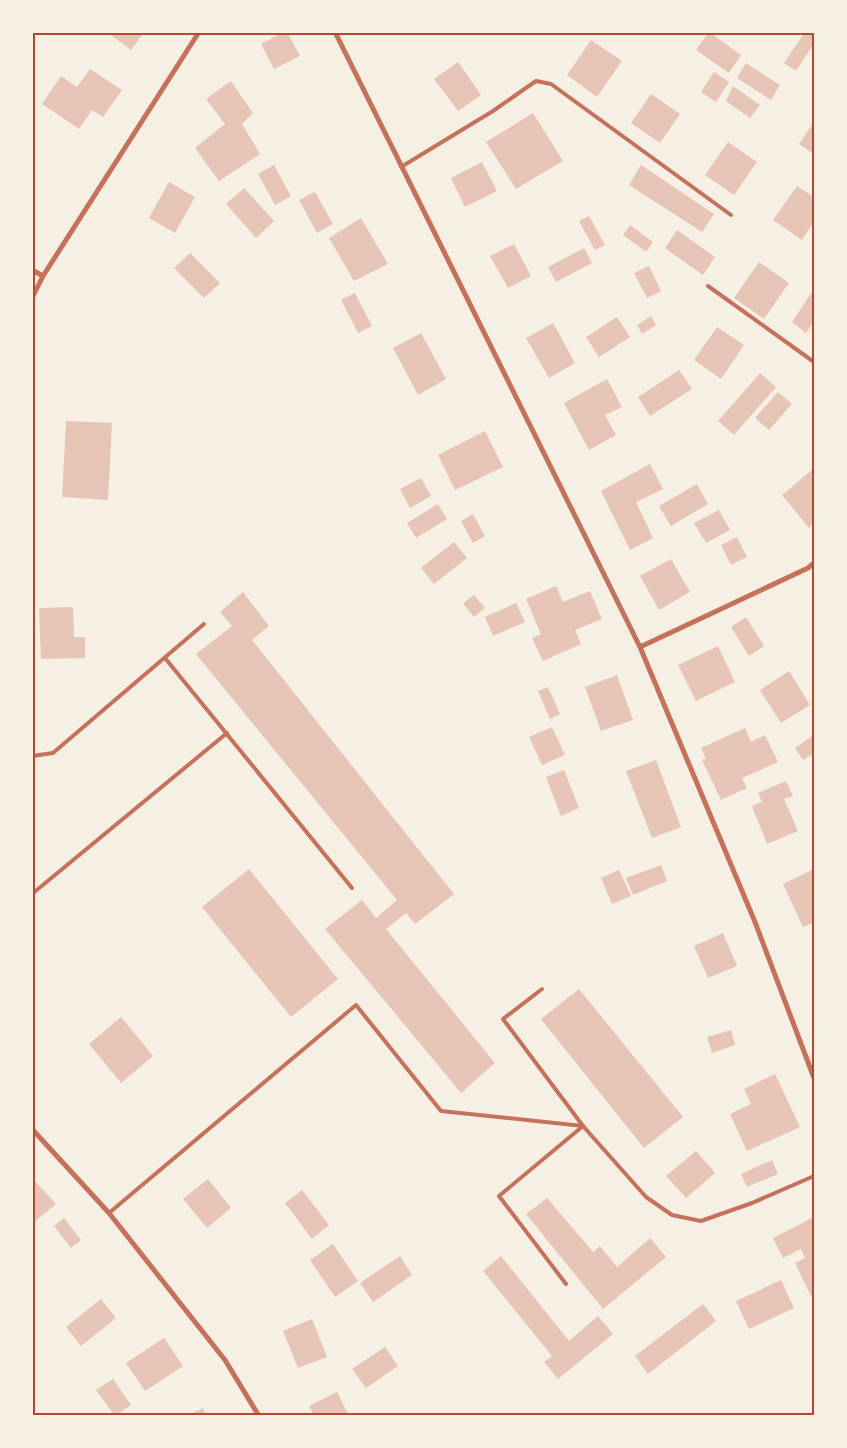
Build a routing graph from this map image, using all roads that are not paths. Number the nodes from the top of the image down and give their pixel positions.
1 (198, 32) edge
2 (335, 32) edge
3 (402, 167) junction
4 (731, 215) dead end
5 (32, 270) edge
6 (43, 276) junction
7 (708, 286) dead end
8 (32, 298) edge
9 (814, 362) edge
10 (814, 563) edge
11 (204, 624) dead end
12 (640, 647) junction
13 (165, 658) junction
14 (227, 733) junction
15 (32, 756) edge
16 (352, 888) dead end
17 (32, 894) edge
18 (542, 989) dead end
19 (814, 1078) edge
20 (582, 1126) junction
21 (32, 1128) edge
22 (814, 1176) edge
23 (109, 1213) junction
24 (566, 1284) dead end
25 (259, 1416) edge

1 - 6 street
2 - 3 street
3 - 4 lane
3 - 12 street
5 - 6 street
6 - 8 street
7 - 9 lane
10 - 12 street
11 - 13 lane
12 - 19 street
13 - 14 lane
13 - 15 lane
14 - 16 lane
14 - 17 lane
18 - 20 lane
20 - 22 lane
20 - 23 lane
20 - 24 lane
21 - 23 street
23 - 25 street

